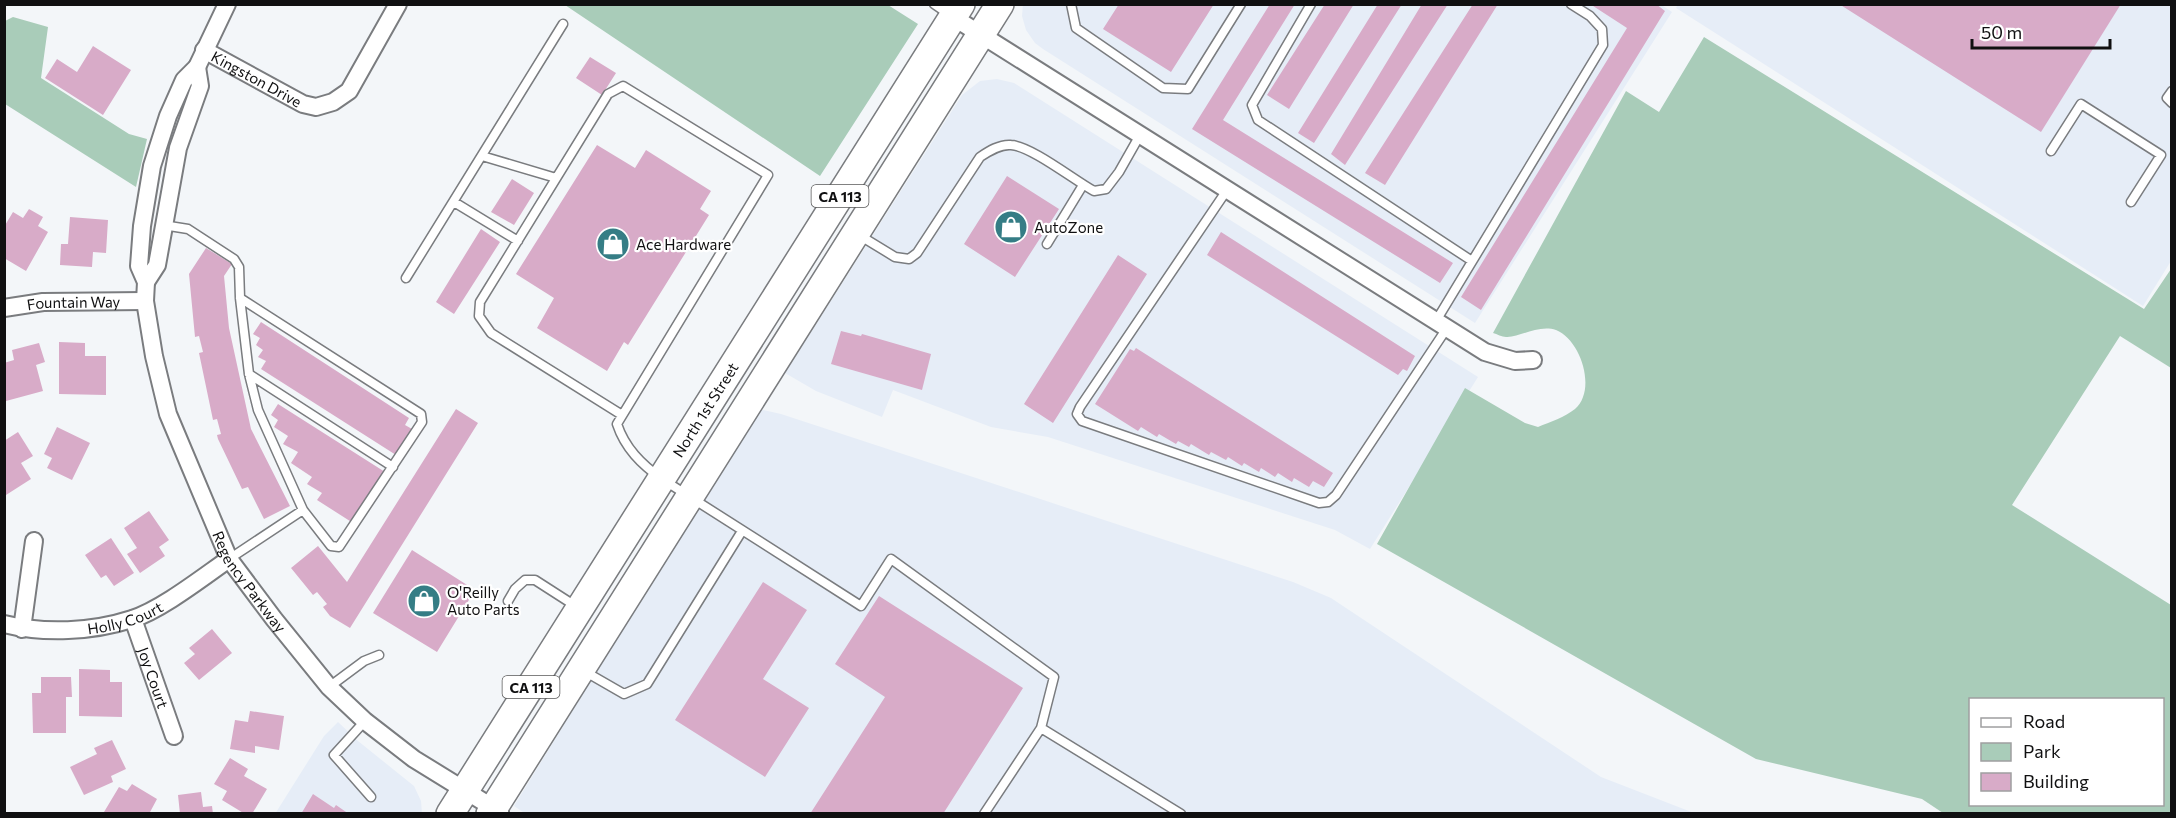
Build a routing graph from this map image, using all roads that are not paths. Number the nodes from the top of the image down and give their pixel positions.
1 (227, 4) edge
2 (398, 4) edge
3 (1000, 4) edge
4 (1071, 4) edge
5 (1241, 4) edge
6 (1311, 4) edge
7 (1571, 4) edge
8 (949, 9) edge
9 (563, 24) dead end
10 (981, 35) junction
11 (204, 50) junction
12 (197, 68) junction
13 (2172, 91) edge
14 (2172, 103) edge
15 (1140, 135) junction
16 (2051, 151) dead end
17 (482, 156) junction
18 (556, 178) junction
19 (1083, 185) junction
20 (1227, 190) junction
21 (454, 202) junction
22 (2131, 202) dead end
23 (163, 225) junction
24 (856, 233) junction
25 (518, 241) junction
26 (1047, 244) dead end
27 (1472, 261) junction
28 (406, 279) dead end
29 (146, 282) junction
30 (240, 298) junction
31 (145, 302) junction
32 (4, 308) edge
33 (1441, 324) junction
34 (1533, 360) dead end
35 (249, 374) junction
36 (622, 415) junction
37 (393, 467) junction
38 (662, 479) junction
39 (690, 498) junction
40 (303, 510) junction
41 (742, 531) junction
42 (34, 541) dead end
43 (229, 559) junction
44 (508, 601) dead end
45 (580, 609) junction
46 (133, 619) junction
47 (4, 624) edge
48 (22, 628) junction
49 (379, 655) dead end
50 (582, 669) junction
51 (329, 687) junction
52 (365, 721) junction
53 (1041, 728) junction
54 (174, 736) dead end
55 (371, 797) dead end
56 (480, 807) edge
57 (984, 813) edge
58 (1181, 813) edge

1 - 11 street, Regency Parkway
2 - 11 street, Kingston Drive
3 - 10 main road, CA 113
4 - 5 lane
6 - 27 lane
7 - 27 lane
8 - 10 street
8 - 38 main road, North 1st Street / CA 113
9 - 17 lane
10 - 15 street
10 - 24 main road, CA 113
11 - 12 street, Regency Parkway
12 - 23 street, Regency Parkway
12 - 29 street, Regency Parkway
13 - 14 lane
15 - 19 lane
15 - 20 street
16 - 22 lane
17 - 18 lane
17 - 21 lane
18 - 25 lane
18 - 36 lane
19 - 24 lane
19 - 26 lane
20 - 33 street
20 - 33 lane
21 - 25 lane
21 - 28 lane
23 - 29 street, Regency Parkway
23 - 30 lane
24 - 39 main road, CA 113
25 - 36 lane
27 - 33 lane
29 - 31 street, Regency Parkway
30 - 35 lane
30 - 37 lane
31 - 32 street, Fountain Way
31 - 43 street, Regency Parkway
33 - 34 street
35 - 37 lane
35 - 40 lane
36 - 38 lane
37 - 40 lane
38 - 39 lane
38 - 45 main road, North 1st Street / CA 113
39 - 41 lane
39 - 50 main road, CA 113
40 - 43 lane
41 - 50 lane
41 - 53 lane
42 - 48 street
43 - 46 street, Holly Court
43 - 51 street, Regency Parkway
44 - 45 lane
45 - 56 main road, North 1st Street / CA 113
46 - 48 street, Holly Court
46 - 54 street, Joy Court
47 - 48 street, Holly Court
49 - 51 lane
50 - 56 main road, CA 113
51 - 52 street, Regency Parkway
52 - 55 lane
52 - 56 street, Regency Parkway
53 - 57 lane
53 - 58 lane

